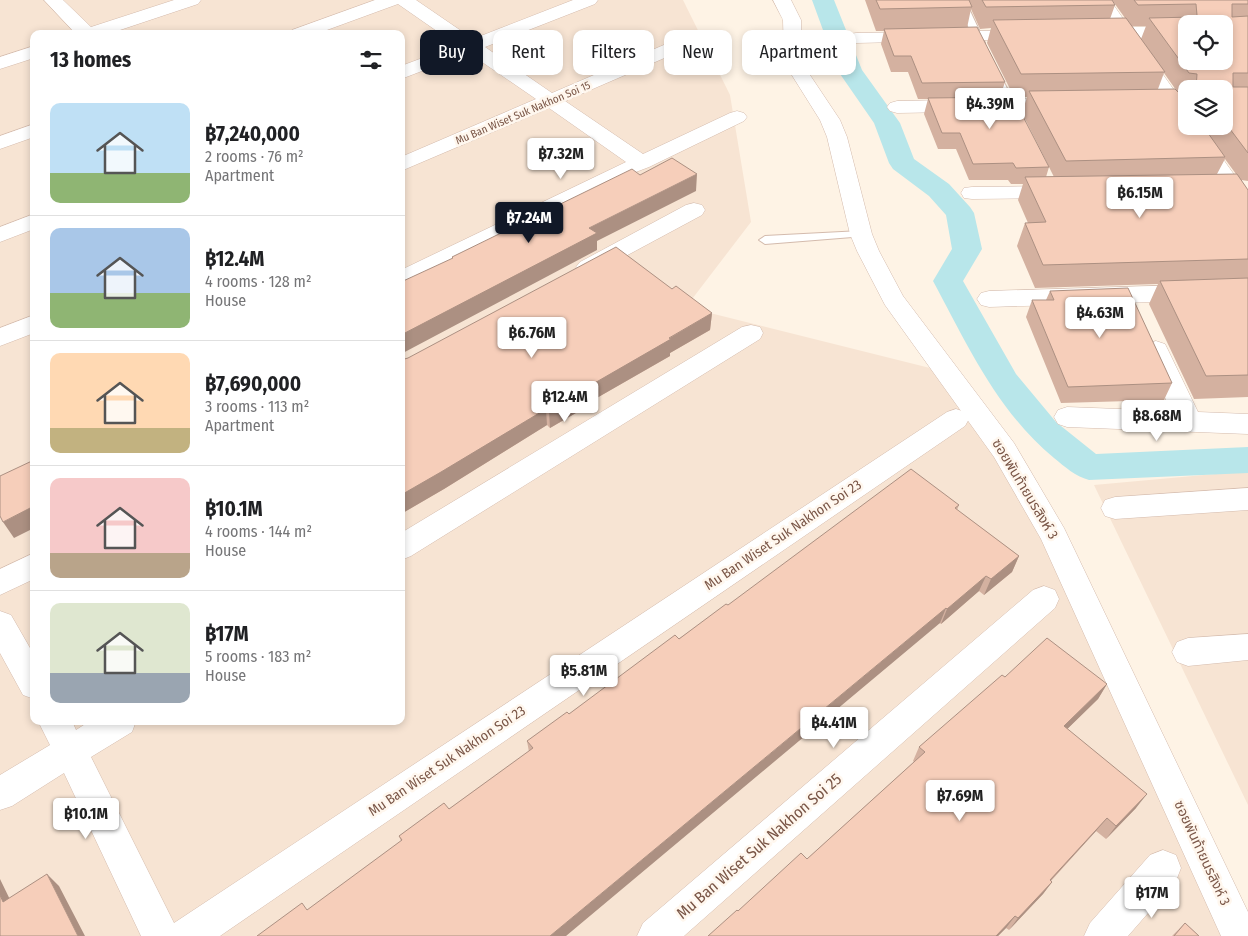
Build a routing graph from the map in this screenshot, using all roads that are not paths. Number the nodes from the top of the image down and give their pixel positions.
1 (53, 0) edge
2 (192, 0) edge
3 (392, 0) edge
4 (404, 0) edge
5 (589, 0) edge
6 (782, 0) edge
7 (962, 0) edge
8 (1101, 0) edge
9 (84, 30) edge
10 (100, 30) edge
11 (309, 30) edge
12 (448, 30) edge
13 (1178, 32) edge
14 (1123, 33) junction
15 (1044, 34) edge
16 (1084, 34) edge
17 (976, 35) junction
18 (856, 38) dead end
19 (483, 41) edge
20 (664, 52) edge
21 (30, 53) edge
22 (483, 54) edge
23 (0, 63) edge
24 (420, 66) edge
25 (405, 72) edge
26 (551, 101) junction
27 (1171, 103) edge
28 (1077, 104) edge
29 (896, 108) dead end
30 (1014, 114) junction
31 (737, 117) dead end
32 (30, 132) edge
33 (1197, 135) edge
34 (0, 143) edge
35 (405, 163) edge
36 (642, 163) junction
37 (1241, 188) edge
38 (1060, 189) edge
39 (1204, 189) edge
40 (972, 193) dead end
41 (694, 210) dead end
42 (1248, 210) edge
43 (30, 223) edge
44 (861, 234) junction
45 (0, 235) edge
46 (765, 240) dead end
47 (405, 277) edge
48 (565, 279) edge
49 (1248, 291) edge
50 (1130, 294) junction
51 (989, 299) dead end
52 (30, 325) edge
53 (751, 333) dead end
54 (0, 338) edge
55 (1067, 418) dead end
56 (956, 419) dead end
57 (1189, 422) junction
58 (1248, 424) edge
59 (1248, 499) edge
60 (1114, 508) dead end
61 (405, 546) edge
62 (30, 566) edge
63 (0, 583) edge
64 (1044, 599) dead end
65 (0, 624) edge
66 (1248, 647) edge
67 (1188, 652) dead end
68 (30, 677) edge
69 (56, 725) edge
70 (114, 725) edge
71 (71, 752) junction
72 (0, 794) edge
73 (1163, 868) dead end
74 (160, 936) edge
75 (187, 936) edge
76 (656, 936) edge
77 (1103, 936) edge
78 (1240, 936) edge

1 - 9 street
2 - 10 street
3 - 11 street
4 - 12 street
5 - 19 street
6 - 44 street, ซอยพันท้ายนรสิงห์ 3
7 - 17 lane
8 - 14 street
13 - 14 street
14 - 16 street
14 - 27 street
15 - 17 street
17 - 18 street
17 - 30 lane
20 - 26 street, Mu Ban Wiset Suk Nakhon Soi 15
21 - 23 street
22 - 26 street
24 - 25 street
26 - 35 street, Mu Ban Wiset Suk Nakhon Soi 15
26 - 36 street
28 - 30 street
29 - 30 street
31 - 36 street
32 - 34 street
33 - 37 street
36 - 47 street
37 - 39 street
37 - 42 street
38 - 40 street
41 - 48 street
43 - 45 street
44 - 46 lane
44 - 78 street, ซอยพันท้ายนรสิงห์ 3
49 - 50 street
50 - 51 street
50 - 57 street
52 - 54 street
53 - 61 street
55 - 57 street
56 - 75 street, Mu Ban Wiset Suk Nakhon Soi 23
57 - 58 street
59 - 60 street
62 - 63 street
64 - 76 street, Mu Ban Wiset Suk Nakhon Soi 25
65 - 68 street
66 - 67 street
69 - 71 street
70 - 71 street
71 - 72 street
71 - 74 street
73 - 77 street

